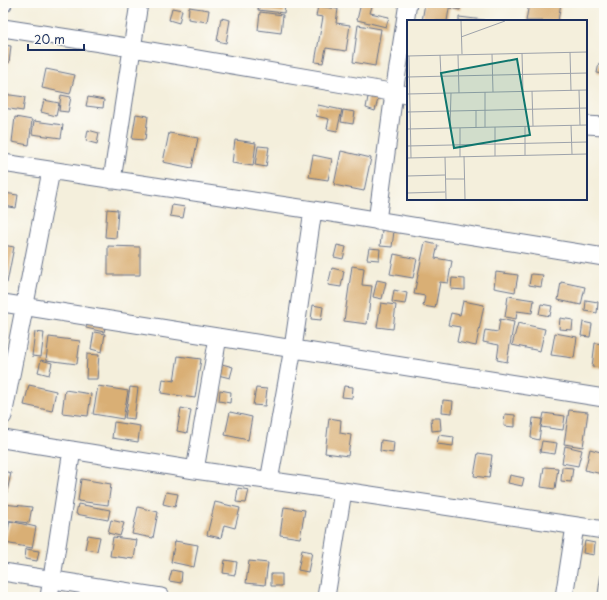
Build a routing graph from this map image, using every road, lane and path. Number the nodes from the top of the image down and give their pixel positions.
1 (139, 3) edge
2 (408, 3) edge
3 (3, 28) edge
4 (133, 48) junction
5 (401, 94) edge
6 (587, 125) edge
7 (604, 126) edge
8 (3, 164) edge
9 (51, 171) junction
10 (112, 180) junction
11 (313, 210) junction
12 (377, 220) junction
13 (604, 257) edge
14 (3, 303) edge
15 (24, 306) junction
16 (218, 336) junction
17 (293, 348) junction
18 (604, 398) edge
19 (3, 416) edge
20 (3, 439) edge
21 (72, 450) junction
22 (195, 470) junction
23 (269, 481) junction
24 (343, 491) junction
25 (575, 526) junction
26 (604, 530) edge
27 (3, 572) edge
28 (52, 580) junction
29 (49, 597) edge
30 (161, 597) edge
31 (326, 597) edge
32 (564, 597) edge

1 - 4 street
2 - 5 street
3 - 4 street
4 - 5 street
4 - 10 street
5 - 12 street
6 - 7 street
8 - 9 street
9 - 10 street
9 - 15 street
10 - 11 street
11 - 12 street
11 - 17 street
12 - 13 street
14 - 15 street
15 - 16 street
15 - 19 street
16 - 17 street
16 - 22 street
17 - 18 street
17 - 23 street
20 - 21 street
21 - 22 street
21 - 28 street
22 - 23 street
23 - 24 street
24 - 25 street
24 - 31 street
25 - 26 street
25 - 32 street
27 - 28 street
28 - 29 street
28 - 30 street

